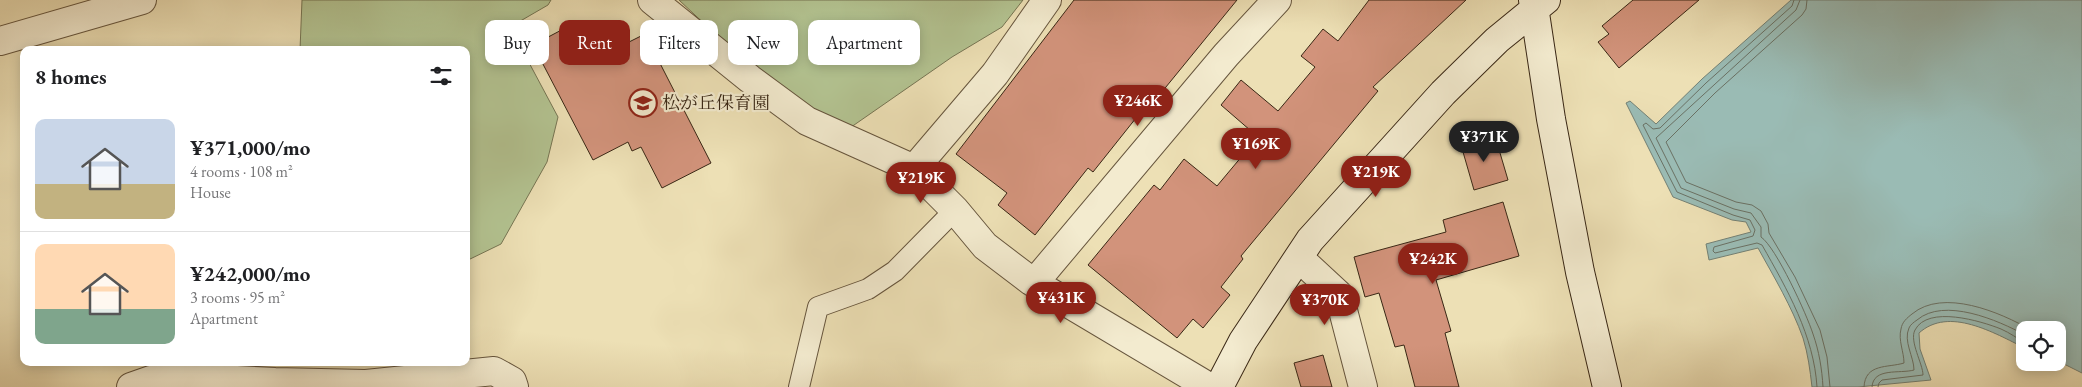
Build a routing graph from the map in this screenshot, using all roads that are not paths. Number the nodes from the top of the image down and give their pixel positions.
1 (142, 0) edge
2 (652, 0) edge
3 (1047, 0) edge
4 (1277, 0) edge
5 (1538, 3) edge
6 (0, 41) edge
7 (914, 169) junction
8 (955, 210) junction
9 (1299, 258) junction
10 (1034, 283) junction
11 (131, 387) edge
12 (514, 387) edge
13 (798, 387) edge
14 (1209, 387) edge
15 (1218, 387) edge
16 (1363, 387) edge
17 (1606, 387) edge

1 - 6 street
2 - 7 street
3 - 7 street
4 - 10 street
5 - 9 street
5 - 17 street
7 - 8 street
8 - 10 street
8 - 13 lane
9 - 15 street
9 - 16 street
10 - 14 street
11 - 12 street

